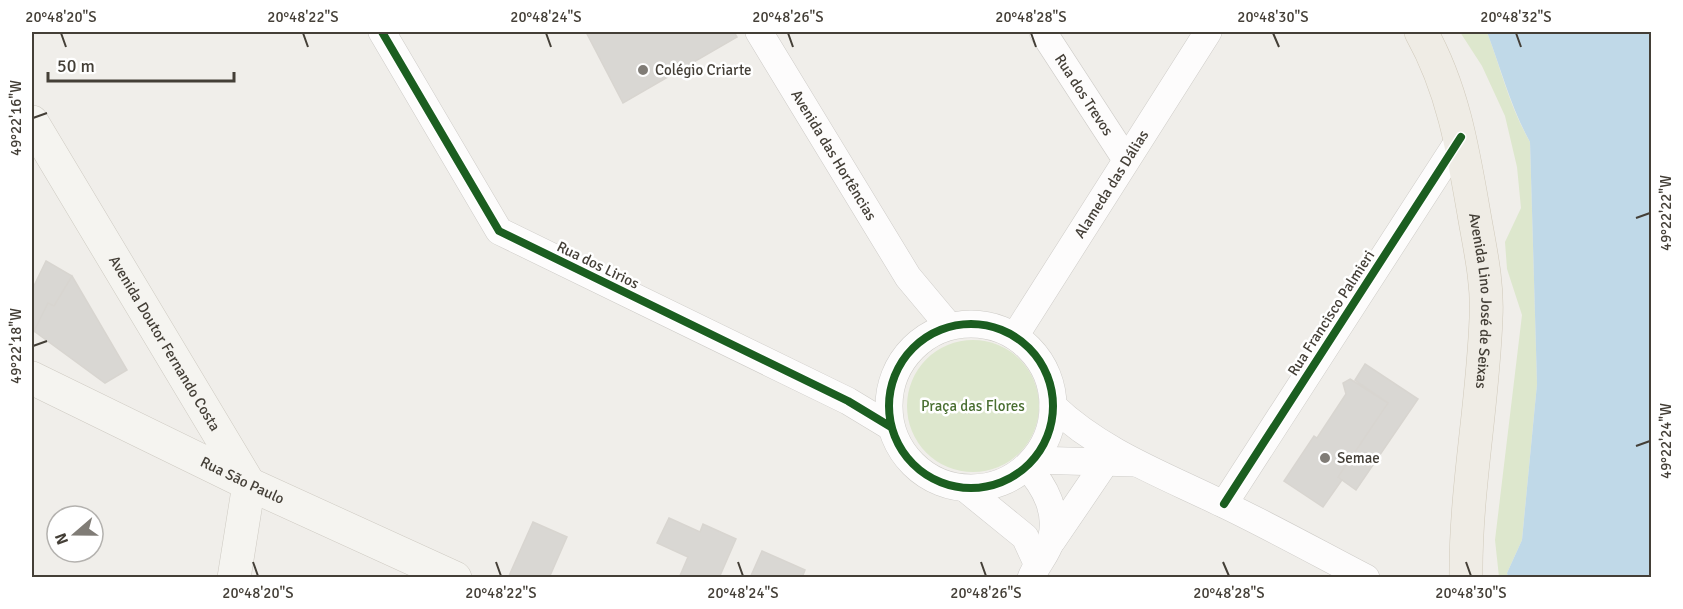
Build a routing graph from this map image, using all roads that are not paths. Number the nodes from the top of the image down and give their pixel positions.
1 (382, 32) edge
2 (759, 32) edge
3 (1043, 32) edge
4 (1208, 32) edge
5 (1421, 32) edge
6 (32, 122) edge
7 (1461, 137) junction
8 (1125, 158) junction
9 (908, 277) junction
10 (950, 326) junction
11 (1015, 336) junction
12 (922, 339) junction
13 (32, 378) edge
14 (889, 395) junction
15 (848, 401) junction
16 (1053, 406) junction
17 (891, 427) junction
18 (1105, 463) junction
19 (1030, 464) junction
20 (1134, 464) junction
21 (249, 484) junction
22 (966, 489) junction
23 (1224, 504) junction
24 (1040, 561) edge
25 (234, 578) edge
26 (455, 578) edge
27 (1366, 578) edge
28 (1466, 578) edge

1 - 15 street, Rua dos Lirios
2 - 9 street, Avenida das Hortências
3 - 8 street, Rua dos Trevos
4 - 8 street, Alameda das Dálias
5 - 7 main road, Avenida Lino José de Seixas
6 - 21 main road, Avenida Doutor Fernando Costa
7 - 23 street, Rua Francisco Palmieri
7 - 28 main road, Avenida Lino José de Seixas
8 - 11 street, Alameda das Dálias
9 - 10 street, Avenida das Hortências
9 - 12 street, Avenida das Hortências
10 - 11 street
10 - 12 street
11 - 16 street
12 - 14 street
13 - 21 main road, Rua São Paulo
14 - 15 street
14 - 17 street
15 - 17 street, Rua dos Lirios
16 - 19 street
16 - 20 street
17 - 22 street
18 - 19 street
18 - 20 street
18 - 24 street
19 - 22 street
19 - 24 street
20 - 23 street
21 - 25 main road
21 - 26 main road, Rua São Paulo
22 - 24 street
23 - 27 street

